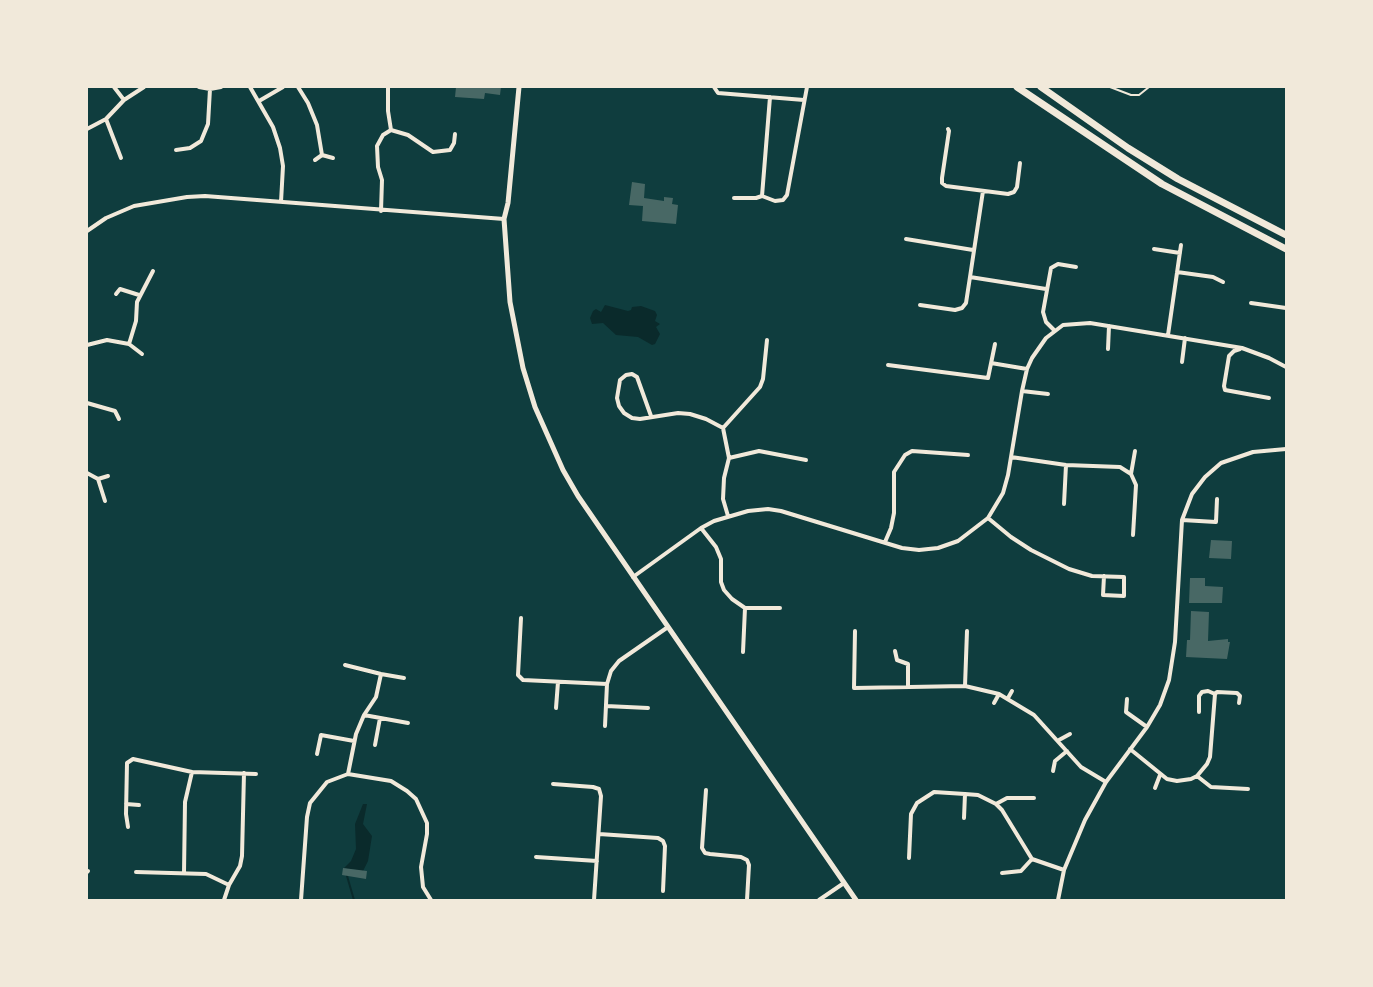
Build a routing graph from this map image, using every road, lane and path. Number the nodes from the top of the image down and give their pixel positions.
1 (114, 87) edge
2 (144, 87) edge
3 (199, 87) edge
4 (221, 87) edge
5 (250, 87) edge
6 (283, 87) edge
7 (298, 87) edge
8 (388, 87) edge
9 (519, 87) edge
10 (714, 87) edge
11 (807, 87) edge
12 (1017, 87) edge
13 (1041, 87) edge
14 (1110, 87) edge
15 (1149, 87) edge
16 (210, 89) junction
17 (770, 98) junction
18 (124, 100) junction
19 (804, 100) junction
20 (259, 101) junction
21 (106, 119) junction
22 (87, 129) edge
23 (948, 129) dead end
24 (391, 130) junction
25 (455, 134) dead end
26 (176, 150) dead end
27 (322, 155) junction
28 (121, 158) dead end
29 (333, 158) dead end
30 (315, 159) dead end
31 (1020, 163) dead end
32 (982, 191) junction
33 (762, 195) junction
34 (734, 198) dead end
35 (281, 202) junction
36 (381, 211) junction
37 (504, 219) junction
38 (87, 231) edge
39 (1286, 235) edge
40 (906, 239) dead end
41 (1181, 245) dead end
42 (1154, 249) dead end
43 (1286, 249) edge
44 (973, 250) junction
45 (1180, 253) junction
46 (1076, 267) dead end
47 (153, 271) dead end
48 (1177, 272) junction
49 (970, 277) junction
50 (1223, 282) dead end
51 (1046, 289) junction
52 (116, 294) dead end
53 (139, 295) junction
54 (1251, 303) dead end
55 (920, 305) dead end
56 (1286, 308) edge
57 (1109, 326) junction
58 (1054, 330) junction
59 (1168, 335) junction
60 (1185, 338) junction
61 (767, 340) dead end
62 (129, 344) junction
63 (995, 344) dead end
64 (87, 345) edge
65 (1242, 348) junction
66 (1108, 350) dead end
67 (142, 354) dead end
68 (1182, 362) dead end
69 (991, 363) junction
70 (888, 365) dead end
71 (1286, 367) edge
72 (1027, 369) junction
73 (1022, 391) junction
74 (1048, 394) dead end
75 (1269, 398) dead end
76 (87, 403) edge
77 (651, 416) junction
78 (118, 419) dead end
79 (723, 428) junction
80 (1286, 449) edge
81 (1135, 451) dead end
82 (968, 455) dead end
83 (1011, 457) junction
84 (729, 458) junction
85 (806, 460) dead end
86 (1066, 465) junction
87 (87, 473) edge
88 (1131, 474) junction
89 (108, 476) dead end
90 (98, 479) junction
91 (1217, 499) dead end
92 (105, 501) dead end
93 (1064, 504) dead end
94 (728, 516) junction
95 (988, 518) junction
96 (1182, 520) junction
97 (701, 528) junction
98 (1133, 535) dead end
99 (885, 542) junction
100 (1104, 576) junction
101 (633, 577) junction
102 (745, 608) junction
103 (780, 608) dead end
104 (521, 618) dead end
105 (668, 627) junction
106 (855, 631) dead end
107 (968, 631) dead end
108 (895, 651) dead end
109 (743, 652) dead end
110 (345, 665) dead end
111 (381, 674) junction
112 (404, 678) dead end
113 (558, 682) junction
114 (607, 684) junction
115 (965, 686) junction
116 (908, 687) junction
117 (1012, 691) dead end
118 (999, 694) junction
119 (1215, 694) junction
120 (1008, 698) junction
121 (1127, 699) dead end
122 (994, 703) dead end
123 (1239, 703) dead end
124 (606, 706) junction
125 (556, 708) dead end
126 (648, 708) dead end
127 (1199, 712) dead end
128 (364, 715) junction
129 (380, 718) junction
130 (408, 723) dead end
131 (605, 726) dead end
132 (1147, 727) junction
133 (1070, 734) dead end
134 (1059, 740) junction
135 (354, 741) junction
136 (375, 745) dead end
137 (1130, 749) junction
138 (1067, 751) junction
139 (316, 754) dead end
140 (1053, 771) dead end
141 (192, 772) junction
142 (244, 774) junction
143 (256, 774) dead end
144 (348, 774) junction
145 (1160, 775) junction
146 (1197, 776) junction
147 (1106, 782) junction
148 (553, 784) dead end
149 (1155, 788) dead end
150 (1248, 789) dead end
151 (706, 790) dead end
152 (965, 794) junction
153 (1034, 798) dead end
154 (126, 804) junction
155 (996, 804) junction
156 (139, 805) dead end
157 (964, 818) dead end
158 (128, 827) dead end
159 (599, 834) junction
160 (536, 857) dead end
161 (909, 858) dead end
162 (1032, 859) junction
163 (597, 861) junction
164 (1064, 870) junction
165 (135, 872) dead end
166 (184, 873) junction
167 (1002, 873) dead end
168 (844, 883) junction
169 (229, 885) junction
170 (663, 891) dead end
171 (224, 900) edge
172 (301, 900) edge
173 (431, 900) edge
174 (594, 900) edge
175 (747, 900) edge
176 (819, 900) edge
177 (856, 900) edge
178 (1058, 900) edge

1 - 18 street
2 - 18 street
3 - 16 street
4 - 16 street
5 - 20 street
6 - 20 street
7 - 27 street
8 - 24 street
9 - 37 street
10 - 17 street
11 - 19 street
12 - 43 highway
13 - 39 highway
14 - 15 lane
16 - 26 street
17 - 19 street
17 - 33 street
18 - 21 street
19 - 33 street
20 - 35 street
21 - 22 street
21 - 28 street
23 - 32 street
24 - 25 street
24 - 36 street
27 - 29 street
27 - 30 street
31 - 32 street
32 - 44 street
33 - 34 street
35 - 36 street
35 - 38 street
36 - 37 street
37 - 101 street
40 - 44 street
41 - 45 street
42 - 45 street
44 - 49 street
45 - 48 street
46 - 51 street
47 - 53 street
48 - 50 street
48 - 59 street
49 - 51 street
49 - 55 street
51 - 58 street
52 - 53 street
53 - 62 street
54 - 56 street
57 - 58 street
57 - 59 street
57 - 66 street
58 - 72 street
59 - 60 street
60 - 65 street
60 - 68 street
61 - 79 street
62 - 64 street
62 - 67 street
63 - 69 street
65 - 71 street
65 - 75 street
69 - 70 street
69 - 72 street
72 - 73 street
73 - 74 street
73 - 83 street
76 - 78 street
77 - 77 street
77 - 79 street
79 - 84 street
80 - 96 street
81 - 88 street
82 - 99 street
83 - 86 street
83 - 95 street
84 - 85 street
84 - 94 street
86 - 88 street
86 - 93 street
87 - 90 street
88 - 98 street
89 - 90 street
90 - 92 street
91 - 96 street
94 - 97 street
94 - 99 street
95 - 99 street
95 - 100 street
96 - 132 street
97 - 101 street
97 - 102 street
100 - 100 street
101 - 105 street
102 - 103 street
102 - 109 street
104 - 113 street
105 - 114 street
105 - 168 street
106 - 116 street
107 - 115 street
108 - 116 street
110 - 111 street
111 - 112 street
111 - 128 street
113 - 114 street
113 - 125 street
114 - 124 street
115 - 116 street
115 - 118 street
117 - 120 street
118 - 120 street
118 - 122 street
119 - 123 street
119 - 127 street
119 - 146 street
120 - 134 street
121 - 132 street
124 - 126 street
124 - 131 street
128 - 129 street
128 - 135 street
129 - 130 street
129 - 136 street
132 - 137 street
133 - 134 street
134 - 138 street
135 - 139 street
135 - 144 street
137 - 145 street
137 - 147 street
138 - 140 street
138 - 147 street
141 - 142 street
141 - 154 street
141 - 166 street
142 - 143 street
142 - 169 street
144 - 172 street
144 - 173 street
145 - 146 street
145 - 149 street
146 - 150 street
147 - 164 street
148 - 159 street
151 - 175 street
152 - 155 street
152 - 157 street
152 - 161 street
153 - 155 street
154 - 156 street
154 - 158 street
155 - 162 street
159 - 163 street
159 - 170 street
160 - 163 street
162 - 164 street
162 - 167 street
163 - 174 street
164 - 178 street
165 - 166 street
166 - 169 street
168 - 176 street
168 - 177 street
169 - 171 street

